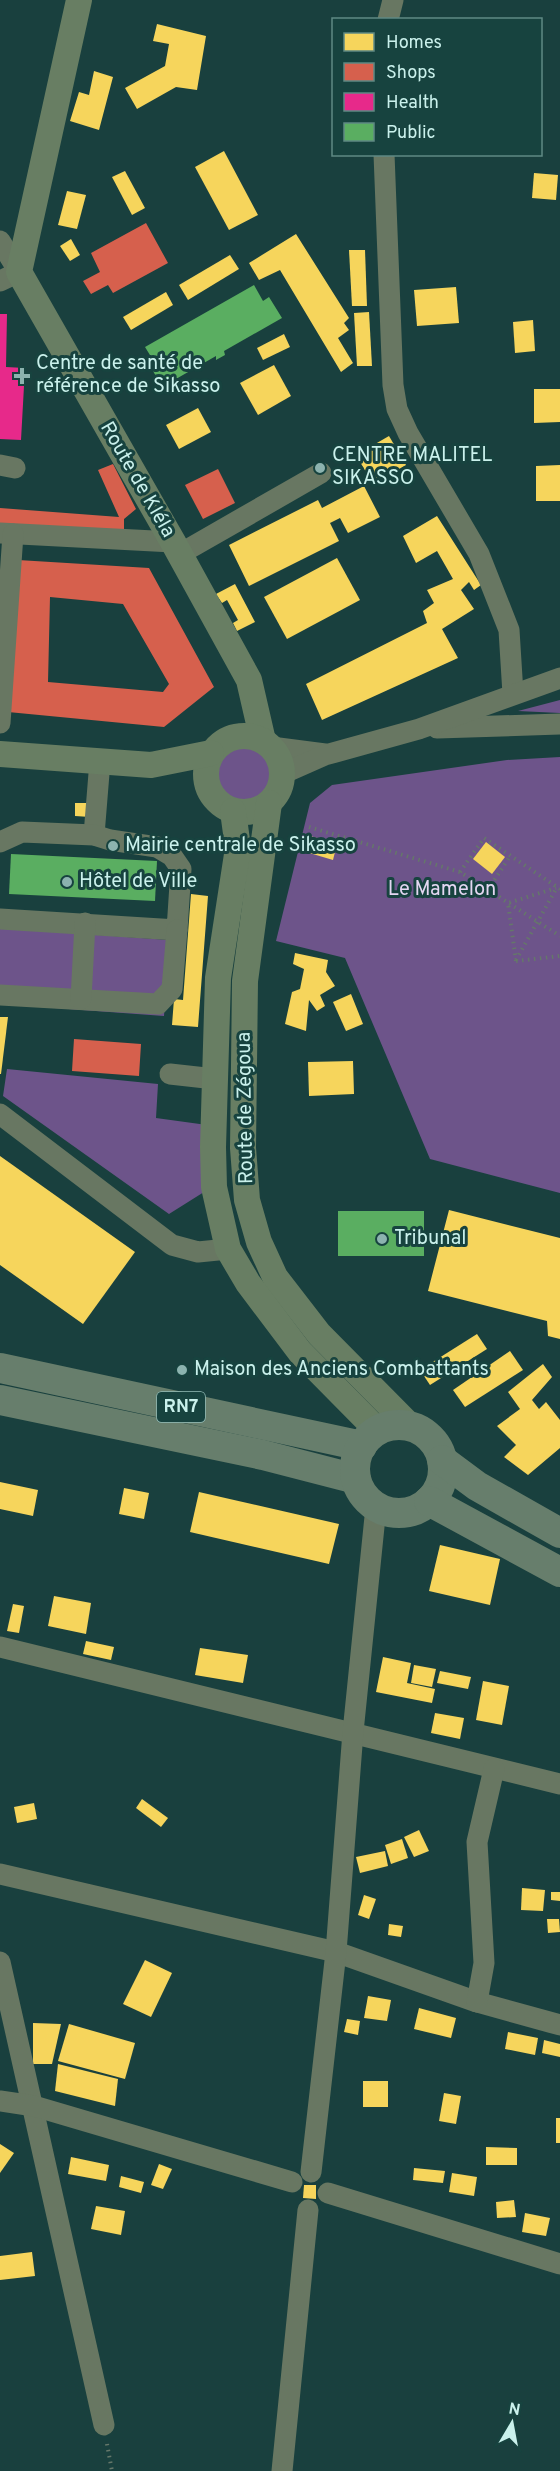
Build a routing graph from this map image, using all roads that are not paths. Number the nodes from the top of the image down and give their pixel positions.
1 (79, 0) edge
2 (393, 0) edge
3 (388, 18) edge
4 (384, 156) edge
5 (0, 241) edge
6 (9, 277) edge
7 (321, 472) dead end
8 (6, 533) edge
9 (176, 548) junction
10 (560, 678) edge
11 (249, 680) junction
12 (513, 694) junction
13 (0, 723) edge
14 (560, 724) edge
15 (418, 729) junction
16 (232, 737) junction
17 (267, 744) junction
18 (211, 753) junction
19 (0, 754) edge
20 (326, 754) junction
21 (100, 761) junction
22 (151, 765) junction
23 (282, 774) junction
24 (206, 785) junction
25 (269, 803) junction
26 (233, 811) junction
27 (93, 835) junction
28 (0, 842) edge
29 (0, 919) edge
30 (85, 923) junction
31 (177, 930) junction
32 (0, 995) edge
33 (81, 999) junction
34 (170, 1074) dead end
35 (215, 1079) junction
36 (0, 1114) edge
37 (228, 1249) junction
38 (0, 1368) edge
39 (0, 1400) edge
40 (412, 1428) junction
41 (370, 1438) junction
42 (442, 1460) junction
43 (356, 1479) junction
44 (429, 1501) junction
45 (376, 1506) junction
46 (560, 1533) edge
47 (560, 1572) edge
48 (0, 1647) edge
49 (353, 1732) junction
50 (494, 1768) junction
51 (560, 1784) edge
52 (0, 1874) edge
53 (336, 1952) junction
54 (0, 1962) edge
55 (477, 2002) junction
56 (560, 2025) edge
57 (0, 2101) edge
58 (34, 2106) junction
59 (311, 2172) junction
60 (292, 2182) junction
61 (328, 2193) junction
62 (308, 2210) junction
63 (560, 2264) edge
64 (104, 2425) road end
65 (282, 2471) edge

1 - 6 main road
2 - 3 street
4 - 12 street
5 - 6 street
6 - 9 main road, Route de Kléla
7 - 9 street
8 - 9 street
8 - 13 street
9 - 11 main road, Route de Kléla
10 - 12 street
11 - 16 main road
11 - 17 main road, Route de Kléla
12 - 15 street
14 - 15 street
15 - 20 street
16 - 17 main road
16 - 18 main road
17 - 20 street
17 - 23 main road
18 - 22 main road
18 - 24 main road
19 - 21 main road
20 - 23 street
21 - 22 main road
21 - 27 street
22 - 24 main road
23 - 25 main road
24 - 26 main road
25 - 26 main road
25 - 40 main road, Route de Zégoua
26 - 35 main road, Route de Zégoua
27 - 28 street
27 - 31 street
29 - 30 street
30 - 31 street
30 - 33 street
31 - 33 street
32 - 33 street
34 - 35 street
35 - 37 main road, Route de Zégoua
36 - 37 street
37 - 41 main road, Route de Zégoua
38 - 41 highway, RN7
39 - 43 highway, RN7
40 - 41 highway, RN7
40 - 42 highway
41 - 43 highway
42 - 44 highway
42 - 46 highway
43 - 45 highway
44 - 45 highway
44 - 47 highway
45 - 49 street
48 - 49 street
49 - 50 street
49 - 53 street
50 - 51 street
50 - 55 street
52 - 53 street
53 - 55 street
53 - 59 street
54 - 58 street
55 - 56 street
57 - 58 street
58 - 60 street
58 - 64 street
59 - 60 street
59 - 61 street
60 - 62 street
61 - 62 street
61 - 63 street
62 - 65 street

